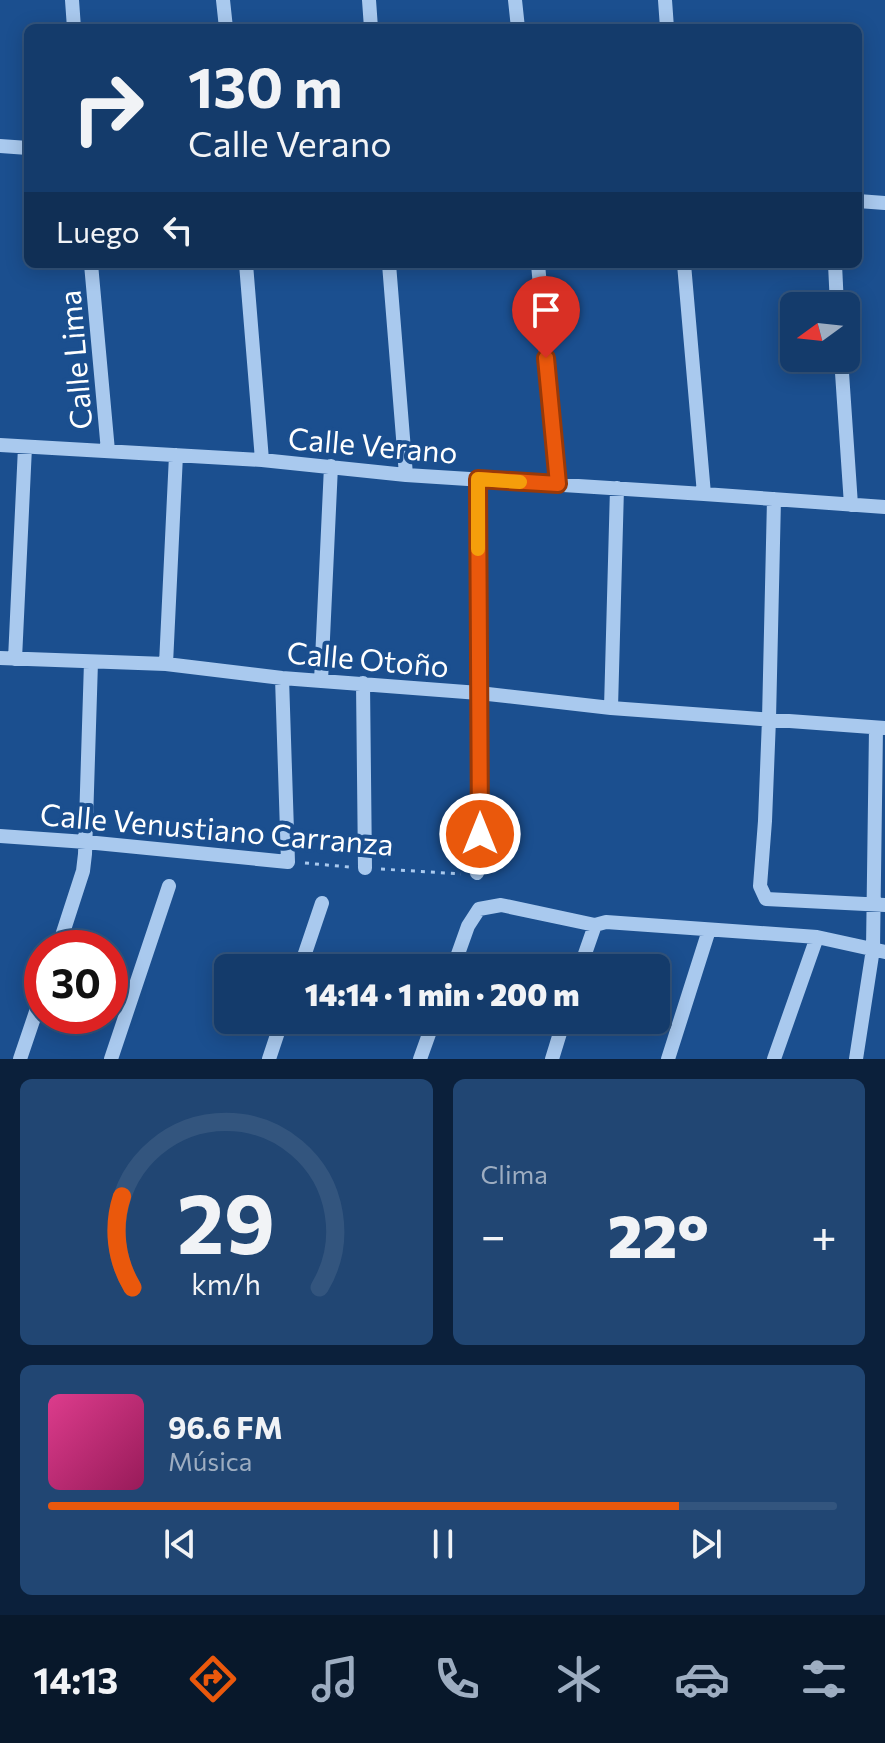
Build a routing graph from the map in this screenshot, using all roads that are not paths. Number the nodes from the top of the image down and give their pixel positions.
1 (72, 0) edge
2 (223, 0) edge
3 (369, 0) edge
4 (515, 0) edge
5 (665, 0) edge
6 (74, 24) edge
7 (226, 24) edge
8 (371, 24) edge
9 (518, 24) edge
10 (667, 24) edge
11 (0, 146) edge
12 (24, 148) edge
13 (862, 201) edge
14 (885, 203) edge
15 (91, 268) edge
16 (246, 268) edge
17 (389, 268) edge
18 (538, 268) edge
19 (684, 268) edge
20 (835, 268) edge
21 (836, 292) edge
22 (842, 372) edge
23 (0, 445) edge
24 (25, 447) junction
25 (108, 451) junction
26 (176, 455) junction
27 (262, 460) junction
28 (331, 466) junction
29 (406, 475) junction
30 (478, 479) junction
31 (558, 484) junction
32 (617, 488) junction
33 (704, 494) junction
34 (774, 499) junction
35 (851, 505) junction
36 (885, 507) edge
37 (7, 658) edge
38 (91, 662) junction
39 (166, 664) junction
40 (282, 678) junction
41 (321, 681) junction
42 (363, 683) junction
43 (479, 693) junction
44 (611, 708) junction
45 (769, 719) junction
46 (880, 728) edge
47 (0, 836) edge
48 (86, 848) junction
49 (365, 868) road end
50 (477, 873) road end
51 (169, 886) dead end
52 (322, 903) dead end
53 (877, 907) edge
54 (595, 925) junction
55 (64, 930) edge
56 (709, 930) junction
57 (817, 937) junction
58 (879, 951) edge
59 (305, 954) edge
60 (458, 954) edge
61 (585, 954) edge
62 (28, 1034) edge
63 (277, 1034) edge
64 (429, 1034) edge
65 (560, 1034) edge
66 (20, 1059) edge
67 (111, 1059) edge
68 (269, 1059) edge
69 (420, 1059) edge
70 (552, 1059) edge
71 (668, 1059) edge
72 (774, 1059) edge
73 (856, 1059) edge

1 - 6 street
2 - 7 street
3 - 8 street
4 - 9 street
5 - 10 street
11 - 12 street
13 - 14 street
15 - 25 street, Calle Lima
16 - 27 street
17 - 29 street
18 - 31 street
19 - 33 street
20 - 21 street
22 - 35 street
23 - 24 street, Calle Verano
24 - 25 street, Calle Verano
24 - 37 street
25 - 26 street, Calle Verano
26 - 27 street, Calle Verano
26 - 39 street
27 - 28 street, Calle Verano
28 - 29 street, Calle Verano
28 - 41 street
29 - 30 street, Calle Verano
30 - 31 street, Calle Verano
30 - 43 street
31 - 32 street, Calle Verano
32 - 33 street, Calle Verano
32 - 44 street
33 - 34 street, Calle Verano
34 - 35 street, Calle Verano
34 - 45 street
35 - 36 street, Calle Verano
37 - 38 street, Calle Otoño
38 - 39 street, Calle Otoño
38 - 48 street
39 - 40 street, Calle Otoño
40 - 41 street, Calle Otoño
40 - 48 street, Calle Venustiano Carranza
41 - 42 street, Calle Otoño
42 - 43 street, Calle Otoño
42 - 49 street
43 - 44 street, Calle Otoño
43 - 50 street
44 - 45 street, Calle Otoño
45 - 46 street, Calle Otoño
45 - 53 street
46 - 53 street
47 - 48 street, Calle Venustiano Carranza
48 - 55 street
51 - 67 street
52 - 59 street
53 - 58 street
54 - 56 street
54 - 60 street
54 - 61 street
56 - 57 street
56 - 71 street
57 - 58 street
57 - 72 street
58 - 73 street
62 - 66 street
63 - 68 street
64 - 69 street
65 - 70 street

